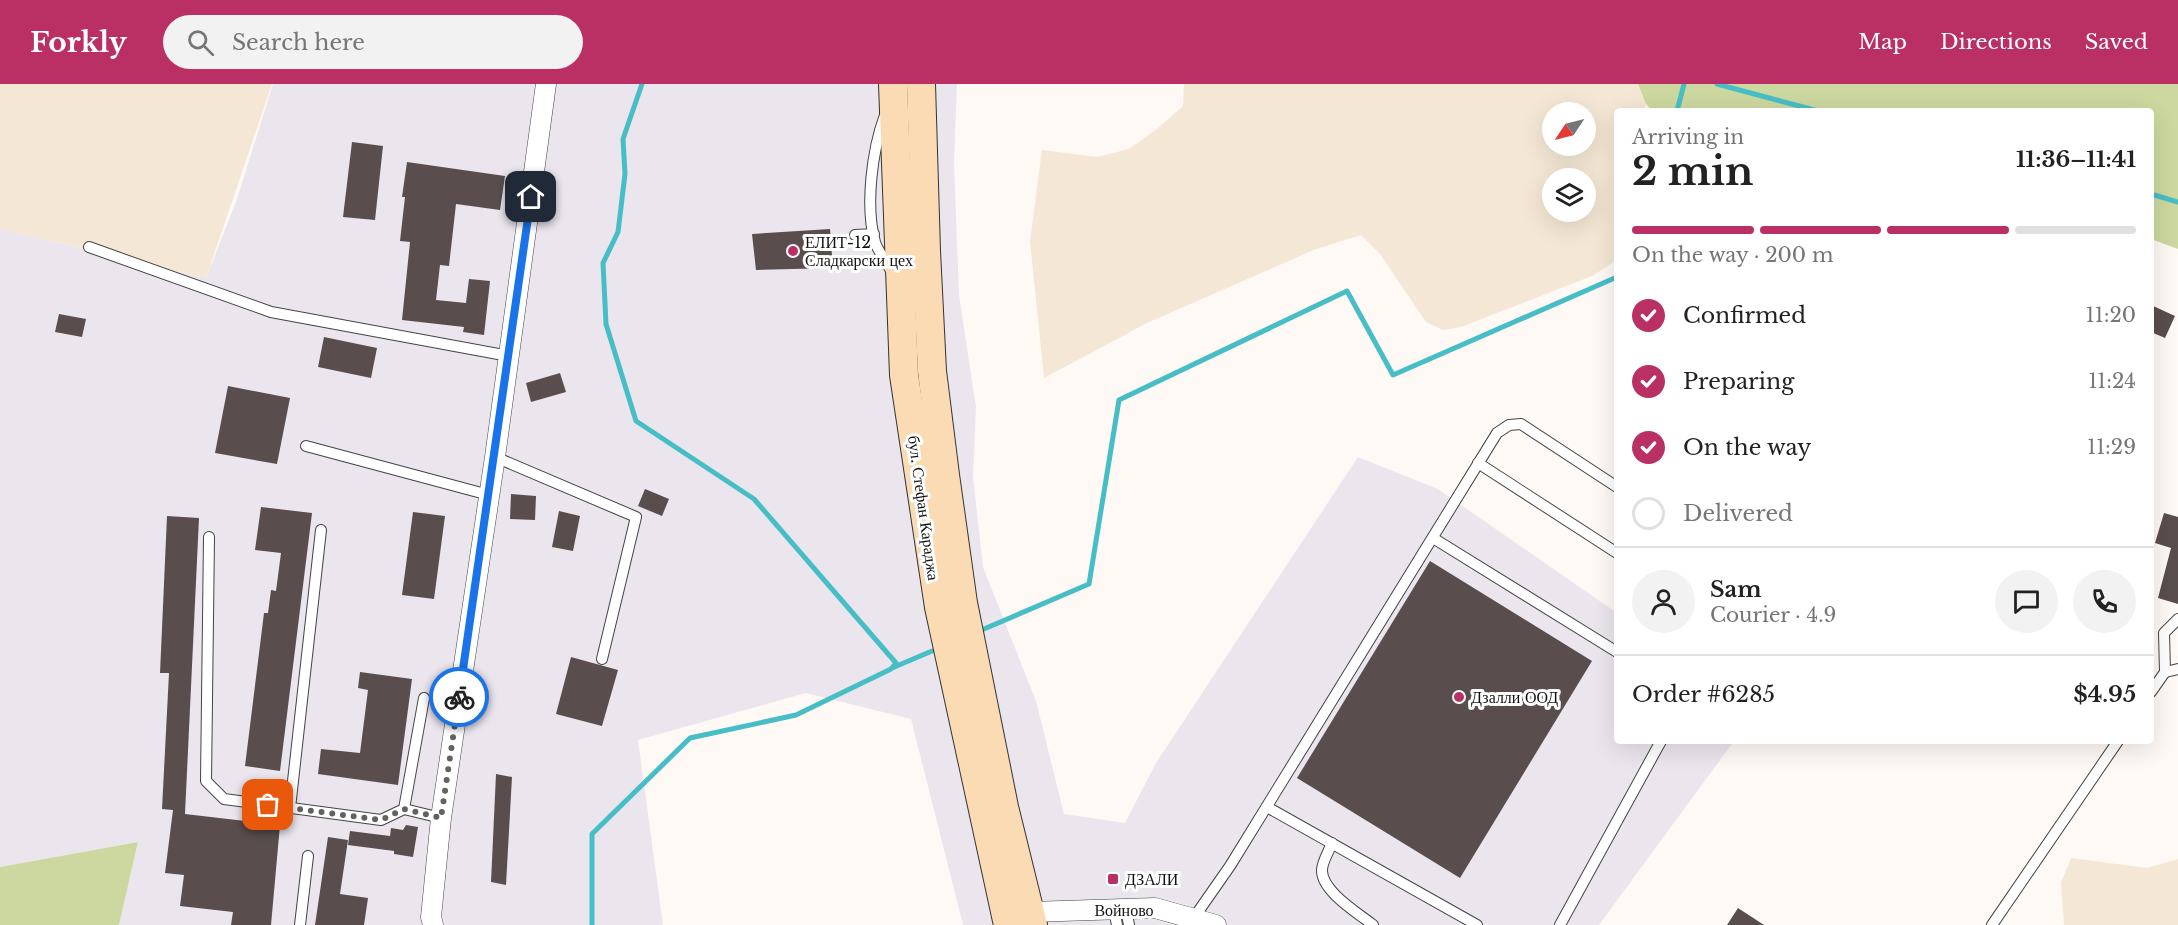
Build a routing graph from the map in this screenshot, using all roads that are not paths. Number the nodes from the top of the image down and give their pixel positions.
1 (546, 84) edge
2 (921, 84) edge
3 (893, 88) edge
4 (874, 234) junction
5 (855, 235) dead end
6 (89, 247) dead end
7 (902, 298) junction
8 (509, 356) junction
9 (306, 446) dead end
10 (495, 457) junction
11 (1479, 463) junction
12 (1614, 485) edge
13 (489, 495) junction
14 (321, 530) dead end
15 (209, 537) dead end
16 (1432, 537) junction
17 (1614, 551) edge
18 (2178, 619) edge
19 (1614, 650) edge
20 (602, 658) dead end
21 (2178, 669) edge
22 (2164, 672) junction
23 (2154, 687) edge
24 (424, 698) dead end
25 (1660, 744) edge
26 (2116, 744) edge
27 (1267, 807) junction
28 (290, 808) junction
29 (404, 809) junction
30 (441, 818) junction
31 (1332, 843) junction
32 (308, 856) dead end
33 (1122, 917) edge
34 (1193, 919) junction
35 (1020, 921) edge
36 (300, 925) edge
37 (433, 925) edge
38 (1216, 925) edge
39 (1373, 925) edge
40 (1477, 925) edge
41 (1560, 925) edge
42 (1992, 925) edge

1 - 8 street
2 - 35 main road, бул. Стефан Караджа
3 - 4 lane
3 - 7 main road, бул. Стефан Караджа
4 - 5 lane
4 - 7 lane
6 - 8 lane
7 - 35 main road, бул. Стефан Караджа
8 - 10 street
9 - 13 lane
10 - 13 street
10 - 20 lane
11 - 12 lane
11 - 16 lane
11 - 17 lane
13 - 30 street
14 - 28 lane
15 - 28 lane
16 - 19 lane
16 - 27 lane
18 - 22 lane
21 - 22 lane
22 - 23 lane
24 - 29 lane
25 - 41 lane
26 - 42 lane
27 - 31 lane
27 - 34 lane
28 - 29 lane
29 - 30 lane
30 - 37 street
31 - 39 lane
31 - 40 lane
32 - 36 lane
33 - 34 street, Войново
33 - 35 street, Войново
34 - 38 street, Войново

